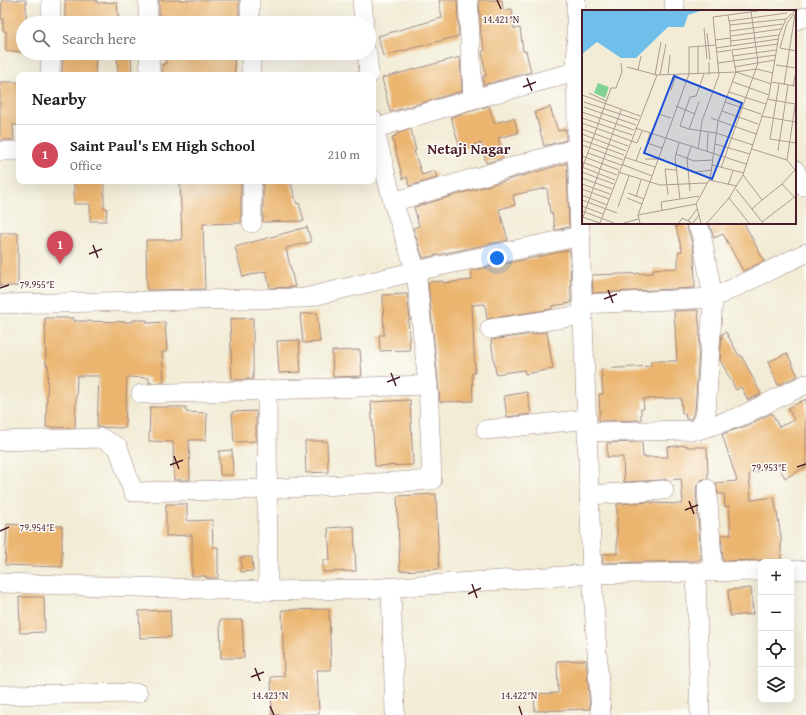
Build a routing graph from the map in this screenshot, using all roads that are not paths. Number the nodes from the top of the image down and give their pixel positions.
1 (51, 0) edge
2 (148, 0) edge
3 (250, 0) edge
4 (362, 0) edge
5 (468, 0) edge
6 (576, 0) edge
7 (674, 0) edge
8 (675, 10) edge
9 (51, 16) edge
10 (148, 16) edge
11 (250, 16) edge
12 (363, 16) edge
13 (806, 17) edge
14 (796, 20) edge
15 (51, 60) edge
16 (149, 60) edge
17 (251, 60) edge
18 (368, 60) edge
19 (580, 71) edge
20 (50, 72) edge
21 (150, 72) edge
22 (251, 72) edge
23 (369, 72) edge
24 (473, 99) junction
25 (376, 125) edge
26 (376, 137) edge
27 (577, 148) junction
28 (0, 151) edge
29 (16, 151) edge
30 (252, 184) edge
31 (581, 190) edge
32 (393, 202) junction
33 (252, 223) dead end
34 (697, 224) edge
35 (581, 236) junction
36 (806, 253) edge
37 (416, 271) junction
38 (713, 298) junction
39 (0, 304) edge
40 (583, 310) junction
41 (490, 329) dead end
42 (806, 384) edge
43 (428, 385) junction
44 (267, 390) junction
45 (141, 394) dead end
46 (587, 426) junction
47 (486, 430) dead end
48 (698, 430) junction
49 (0, 441) edge
50 (267, 489) junction
51 (707, 489) dead end
52 (664, 490) dead end
53 (590, 494) junction
54 (794, 570) edge
55 (806, 570) edge
56 (758, 571) edge
57 (704, 573) junction
58 (592, 574) junction
59 (0, 583) edge
60 (391, 588) junction
61 (268, 590) junction
62 (138, 694) dead end
63 (0, 695) edge
64 (394, 713) dead end
65 (601, 715) edge
66 (700, 715) edge

1 - 9 street
2 - 10 street
3 - 11 street
4 - 12 street
5 - 24 street
6 - 19 street
7 - 8 street
13 - 14 street
15 - 20 street
16 - 21 street
17 - 22 street
18 - 23 street
19 - 24 street
19 - 27 street
24 - 25 street
26 - 32 street
27 - 31 street
27 - 32 street
28 - 29 street
30 - 33 street
31 - 35 street
32 - 37 street
34 - 38 street
35 - 37 street
35 - 40 street
36 - 38 street
37 - 39 street
37 - 43 street
38 - 40 street
38 - 48 street
40 - 41 street
40 - 46 street
42 - 48 street
43 - 44 street
43 - 50 street
44 - 45 street
44 - 50 street
46 - 47 street
46 - 48 street
46 - 53 street
49 - 50 street
50 - 61 street
51 - 57 street
52 - 53 street
53 - 58 street
54 - 55 street
56 - 57 street
57 - 58 street
57 - 66 street
58 - 60 street
58 - 65 street
59 - 61 street
60 - 61 street
60 - 64 street
62 - 63 street

